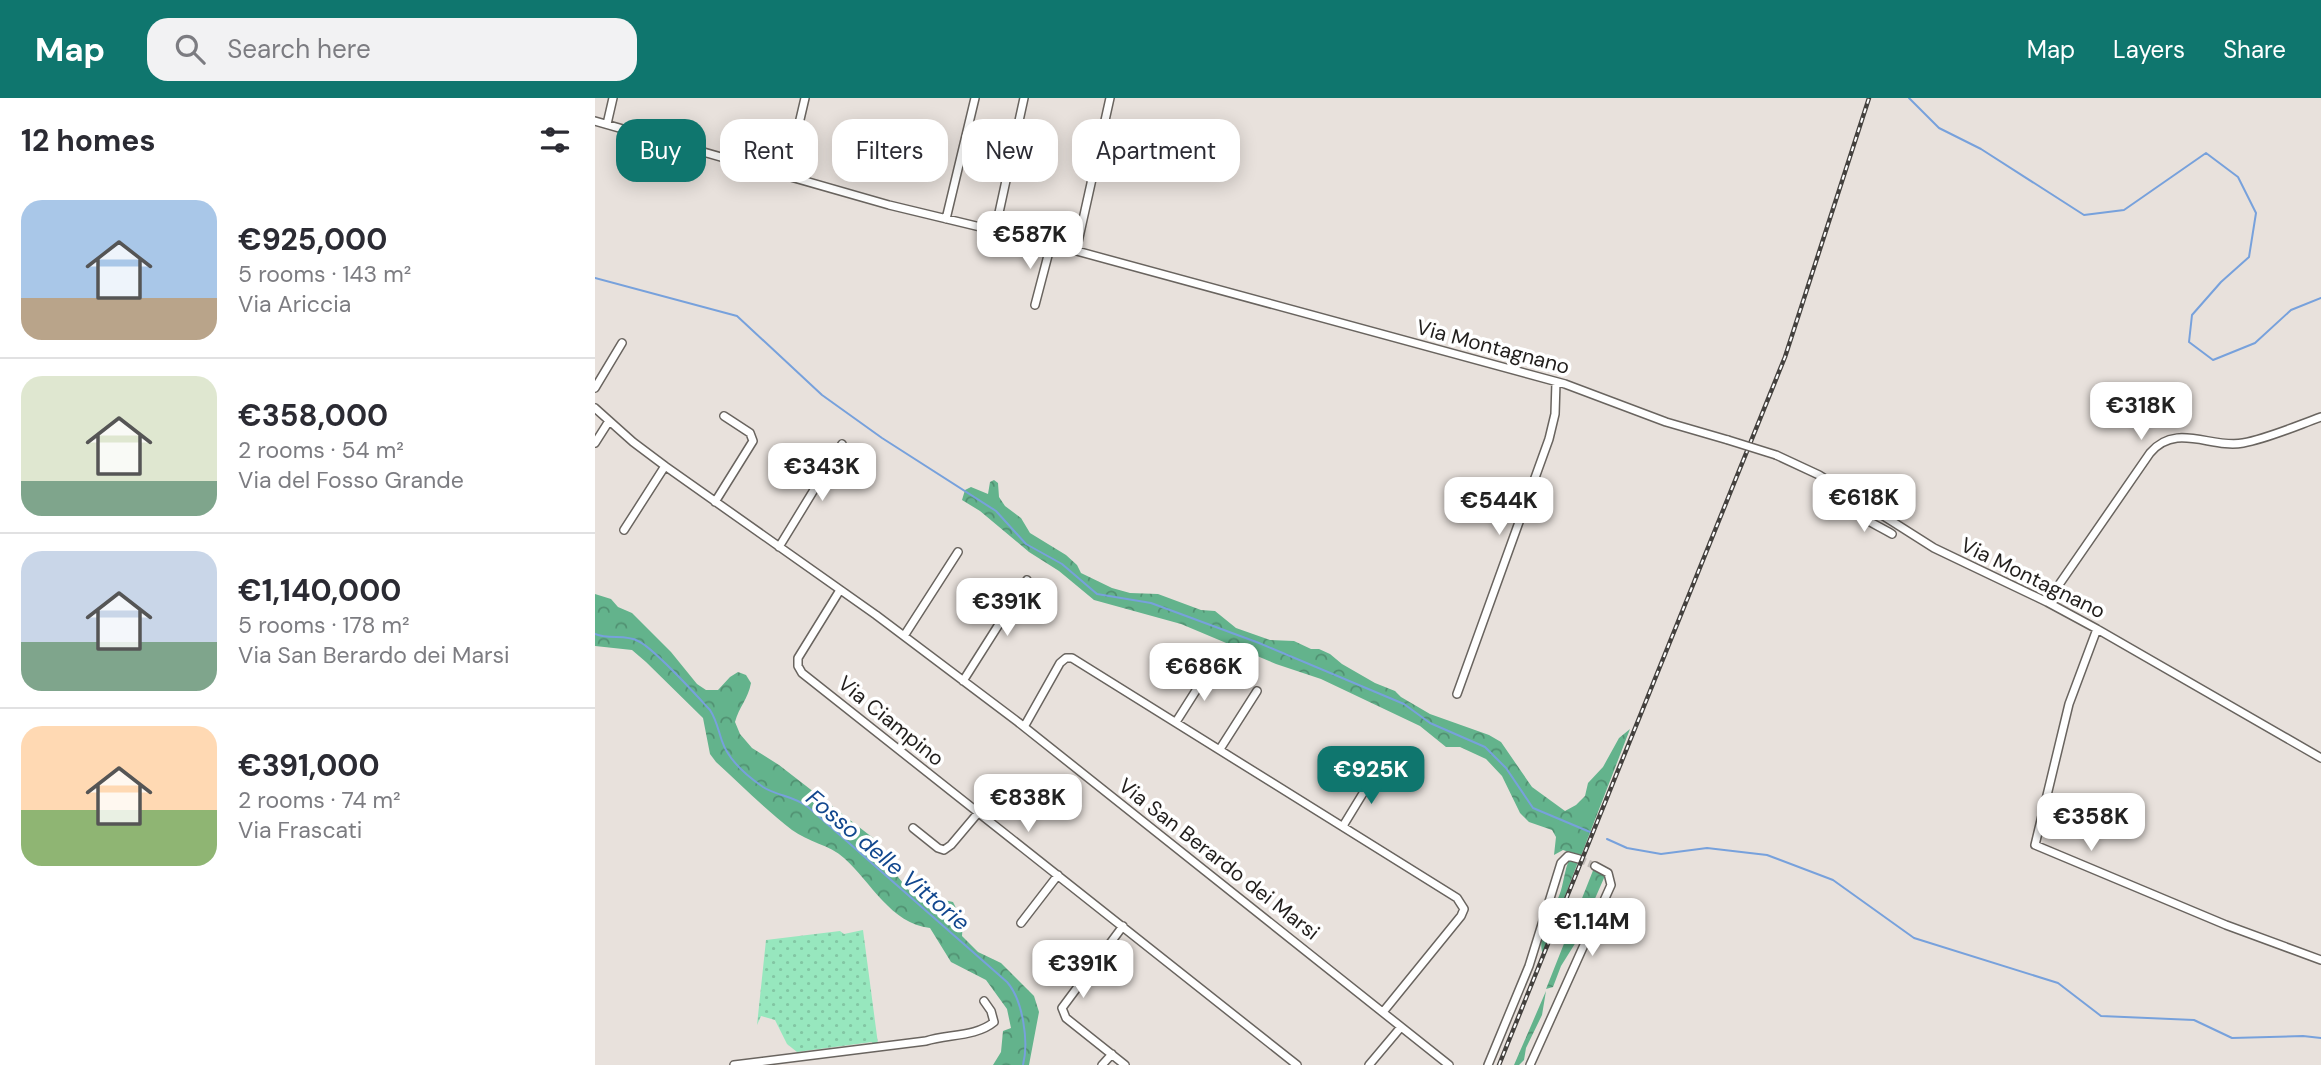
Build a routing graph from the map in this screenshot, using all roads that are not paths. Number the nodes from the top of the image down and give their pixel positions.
1 (614, 98) edge
2 (805, 98) edge
3 (975, 98) edge
4 (1024, 98) edge
5 (1110, 98) edge
6 (800, 119) edge
7 (595, 121) edge
8 (607, 124) junction
9 (720, 156) edge
10 (812, 182) edge
11 (946, 219) junction
12 (995, 230) junction
13 (1051, 244) junction
14 (1076, 251) junction
15 (1035, 305) dead end
16 (622, 344) dead end
17 (1556, 382) junction
18 (595, 388) edge
19 (595, 408) edge
20 (724, 416) dead end
21 (2321, 417) edge
22 (609, 421) junction
23 (595, 443) edge
24 (842, 444) dead end
25 (665, 466) junction
26 (1819, 475) junction
27 (715, 502) junction
28 (624, 530) dead end
29 (1892, 534) dead end
30 (779, 547) junction
31 (958, 552) dead end
32 (1027, 580) dead end
33 (841, 590) junction
34 (2047, 602) junction
35 (2097, 629) junction
36 (904, 636) junction
37 (1209, 670) dead end
38 (963, 681) junction
39 (1257, 691) dead end
40 (1457, 694) dead end
41 (1176, 722) junction
42 (1024, 727) junction
43 (1220, 749) junction
44 (2321, 758) edge
45 (1376, 772) dead end
46 (978, 813) junction
47 (1343, 826) junction
48 (913, 828) dead end
49 (1579, 859) dead end
50 (1595, 866) tunnel mouth
51 (1058, 875) junction
52 (1021, 923) dead end
53 (1123, 926) junction
54 (2321, 960) edge
55 (984, 1000) dead end
56 (1383, 1012) junction
57 (1401, 1027) junction
58 (1112, 1054) junction
59 (734, 1065) edge
60 (1102, 1065) edge
61 (1125, 1065) edge
62 (1297, 1065) edge
63 (1369, 1065) edge
64 (1449, 1065) edge
65 (1488, 1065) edge
66 (1530, 1065) edge

1 - 8 street
2 - 6 street
3 - 11 street
4 - 12 street
5 - 14 street
7 - 8 street, Via Montagnano
8 - 9 street, Via Montagnano
10 - 11 street, Via Montagnano
11 - 12 street, Via Montagnano
12 - 13 street, Via Montagnano
13 - 14 street, Via Montagnano
13 - 15 street
14 - 17 street, Via Montagnano
16 - 18 street
17 - 26 street, Via Montagnano, bridge
17 - 40 street
19 - 22 street, Via San Berardo dei Marsi
20 - 27 street
21 - 34 street
22 - 23 street
22 - 25 street, Via San Berardo dei Marsi
24 - 30 street
25 - 27 street, Via San Berardo dei Marsi
25 - 28 street
26 - 29 street
26 - 34 street, Via Montagnano
27 - 30 street, Via San Berardo dei Marsi
30 - 33 street, Via San Berardo dei Marsi
31 - 36 street
32 - 38 street
33 - 36 street, Via San Berardo dei Marsi
33 - 46 street, Via Ciampino
34 - 35 street, Via Montagnano
35 - 44 street, Via Montagnano
35 - 54 street
36 - 38 street, Via San Berardo dei Marsi
37 - 41 street
38 - 42 street, Via San Berardo dei Marsi
39 - 43 street
41 - 42 street
41 - 43 street
42 - 56 street, Via San Berardo dei Marsi
43 - 47 street
45 - 47 street
46 - 48 street
46 - 51 street, Via Ciampino
47 - 56 street
49 - 65 street
50 - 66 street
51 - 52 street
51 - 53 street, Via Ciampino
53 - 58 street
53 - 62 street, Via Ciampino
55 - 59 street
56 - 57 street, Via San Berardo dei Marsi
57 - 63 street
57 - 64 street, Via San Berardo dei Marsi
58 - 60 street
58 - 61 street

